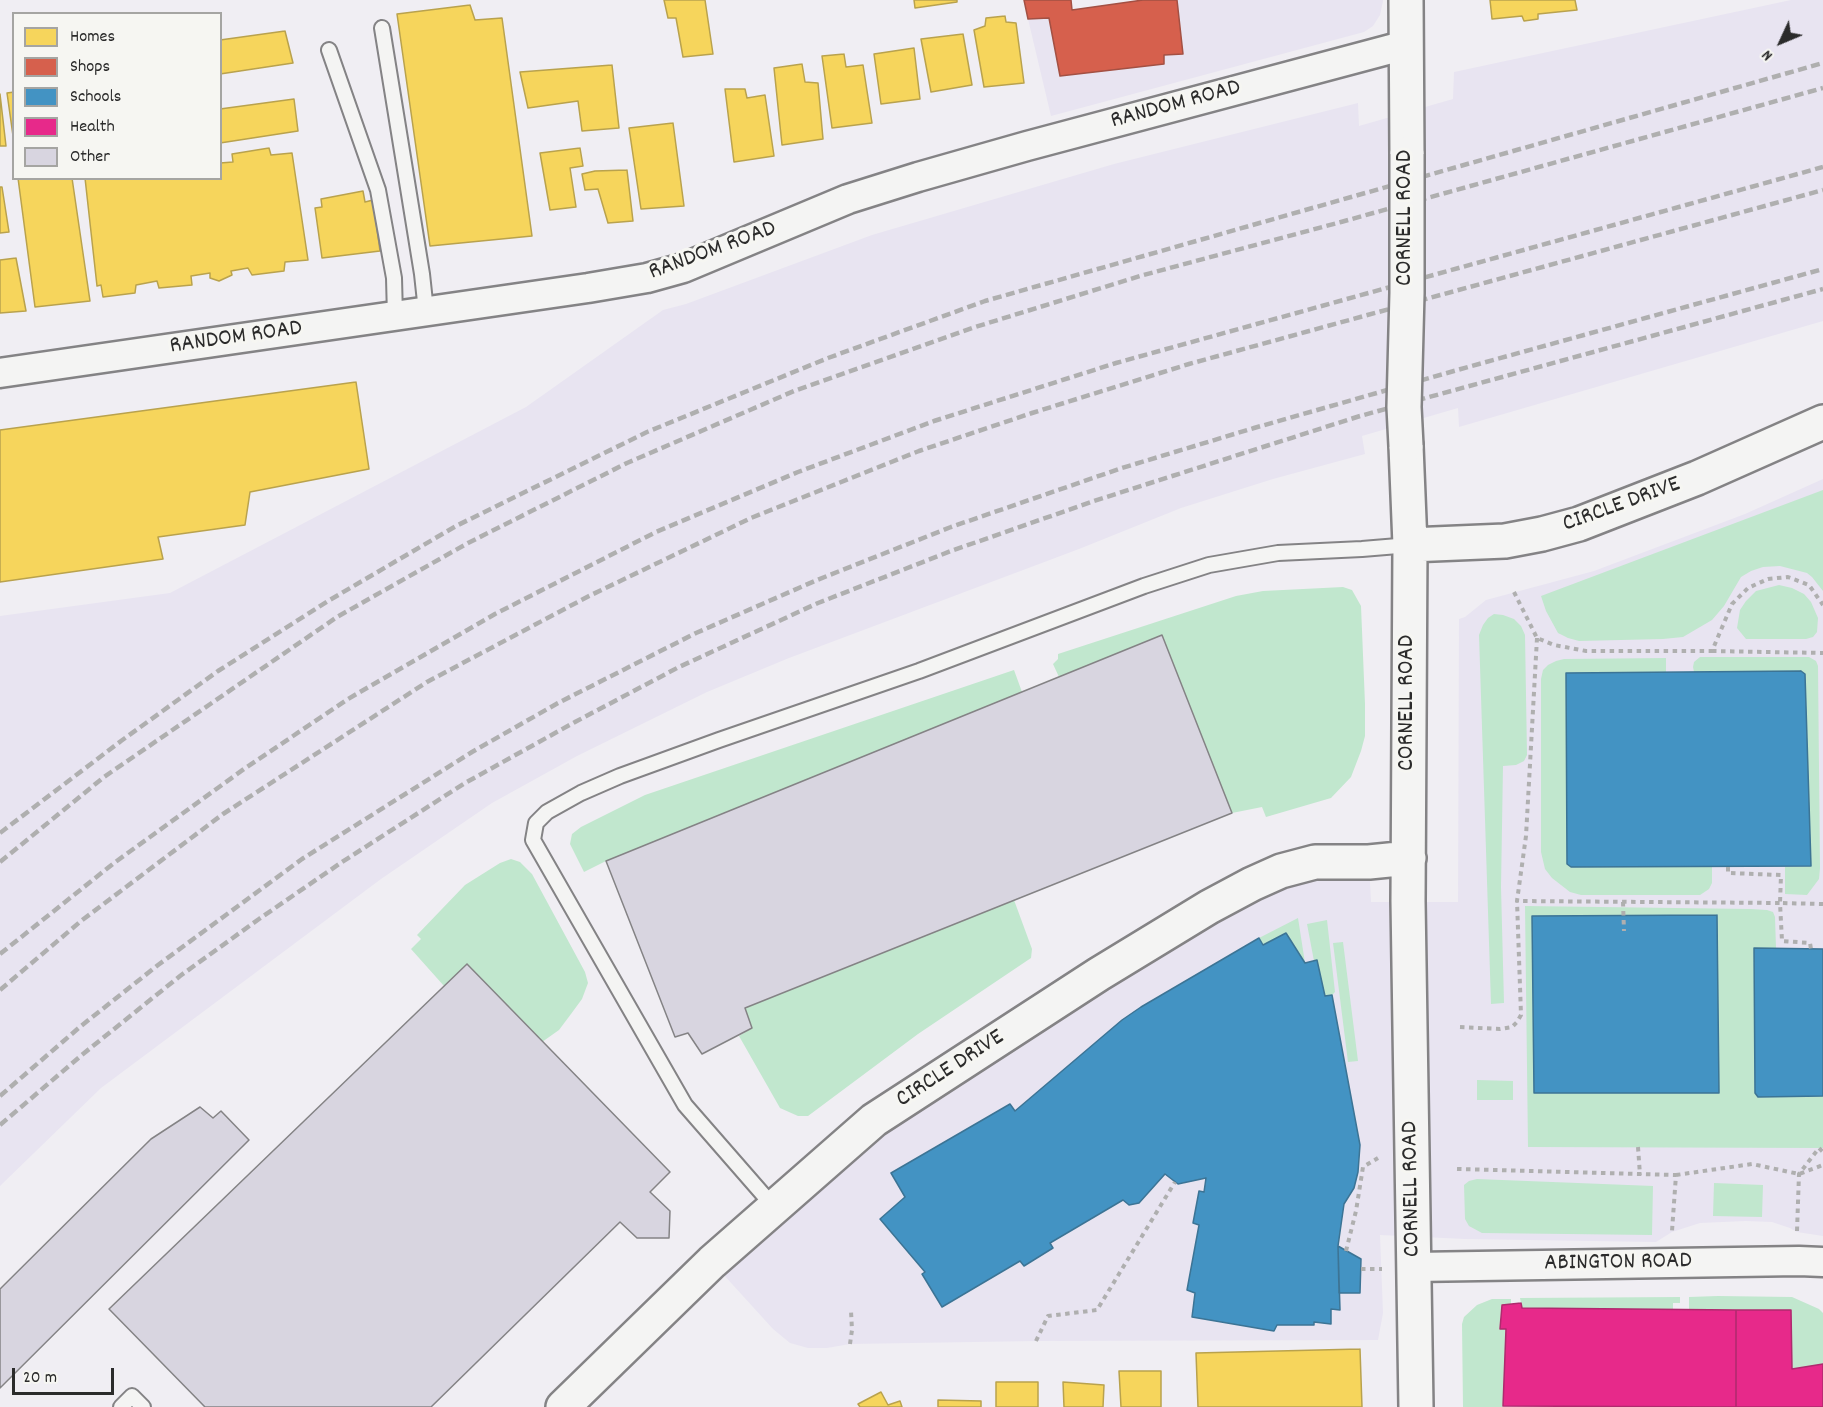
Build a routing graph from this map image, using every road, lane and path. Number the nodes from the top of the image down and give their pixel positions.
1 (1406, 0) edge
2 (382, 28) dead end
3 (1406, 45) junction
4 (328, 50) dead end
5 (426, 311) junction
6 (395, 315) junction
7 (0, 373) edge
8 (1823, 422) edge
9 (1410, 545) junction
10 (1514, 592) dead end
11 (1823, 605) edge
12 (1537, 638) junction
13 (1712, 651) junction
14 (1823, 653) edge
15 (1409, 858) junction
16 (1728, 867) dead end
17 (1517, 901) junction
18 (1623, 902) junction
19 (1780, 903) junction
20 (1823, 904) edge
21 (1624, 931) dead end
22 (1811, 949) dead end
23 (1460, 1027) dead end
24 (1638, 1147) dead end
25 (1823, 1152) edge
26 (1379, 1157) dead end
27 (1823, 1165) edge
28 (1457, 1169) dead end
29 (1799, 1174) junction
30 (1640, 1175) junction
31 (1676, 1175) junction
32 (1175, 1182) dead end
33 (774, 1207) junction
34 (1672, 1232) dead end
35 (1797, 1232) dead end
36 (1346, 1251) dead end
37 (1823, 1262) edge
38 (1398, 1268) junction
39 (1361, 1269) dead end
40 (851, 1311) dead end
41 (1036, 1341) dead end
42 (850, 1344) dead end
43 (121, 1407) edge
44 (143, 1407) edge
45 (563, 1407) edge
46 (1416, 1407) edge

1 - 3 street, CORNELL ROAD
2 - 5 lane
3 - 5 street, RANDOM ROAD
3 - 9 street, CORNELL ROAD, bridge
4 - 6 lane
5 - 6 street, RANDOM ROAD
6 - 7 street, RANDOM ROAD
8 - 9 street, CIRCLE DRIVE
9 - 15 street, CORNELL ROAD
9 - 33 lane
10 - 12 path
11 - 13 path
12 - 13 path
12 - 17 path
13 - 14 path
15 - 33 street, CIRCLE DRIVE
15 - 38 street, CORNELL ROAD
16 - 19 path
17 - 18 path
17 - 23 path
18 - 19 path
18 - 21 path
19 - 20 path
19 - 22 path
24 - 30 path
25 - 29 path
26 - 36 path
27 - 29 path
28 - 30 path
29 - 31 path
29 - 35 path
30 - 31 path
31 - 34 path
32 - 41 path
33 - 45 street, CIRCLE DRIVE
37 - 38 street, ABINGTON ROAD
38 - 39 path
38 - 46 street, CORNELL ROAD
40 - 42 path
43 - 44 lane

